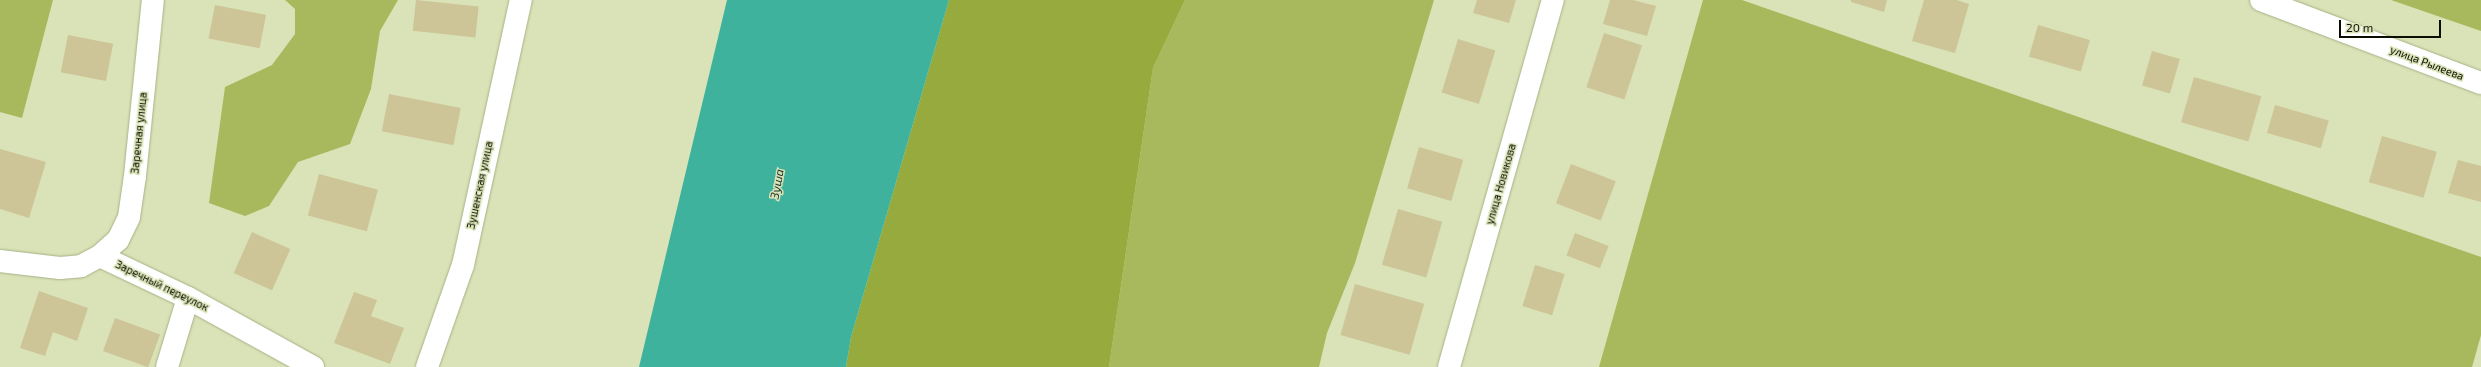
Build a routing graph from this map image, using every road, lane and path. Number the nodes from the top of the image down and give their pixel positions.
1 (153, 0) edge
2 (521, 0) edge
3 (1552, 0) edge
4 (2261, 0) edge
5 (2481, 83) edge
6 (100, 256) junction
7 (0, 261) edge
8 (188, 298) junction
9 (167, 367) edge
10 (313, 367) edge
11 (427, 367) edge
12 (1449, 367) edge

1 - 6 street, Заречная улица
2 - 11 street, Зушенская улица
3 - 12 street, улица Новикова
4 - 5 street, улица Рылеева
6 - 7 street
6 - 8 street, Заречный переулок
8 - 9 street
8 - 10 street, Заречный переулок

